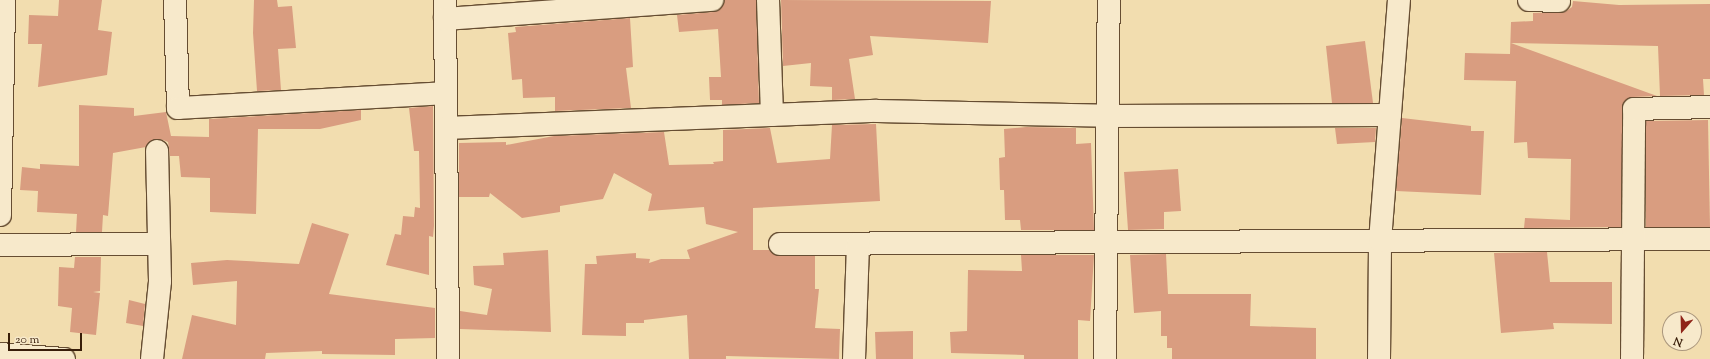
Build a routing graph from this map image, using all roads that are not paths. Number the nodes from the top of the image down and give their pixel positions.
1 (4, 0) edge
2 (175, 0) edge
3 (712, 0) edge
4 (768, 0) edge
5 (1109, 0) edge
6 (1399, 0) edge
7 (1529, 0) edge
8 (1559, 1) dead end
9 (445, 9) edge
10 (446, 93) junction
11 (1710, 107) edge
12 (772, 115) junction
13 (1390, 115) junction
14 (1108, 116) junction
15 (446, 128) junction
16 (157, 151) dead end
17 (0, 215) edge
18 (1632, 239) junction
19 (1710, 239) edge
20 (1380, 241) junction
21 (1106, 242) junction
22 (159, 244) junction
23 (780, 244) dead end
24 (858, 244) junction
25 (0, 245) edge
26 (0, 354) edge
27 (64, 359) edge
28 (152, 359) edge
29 (448, 359) edge
30 (854, 359) edge
31 (1105, 359) edge
32 (1379, 359) edge
33 (1632, 359) edge

1 - 17 street
2 - 10 street
3 - 9 street
4 - 12 street
5 - 14 street
6 - 13 street
7 - 8 street
9 - 10 street
10 - 15 street
11 - 18 street
12 - 14 street
12 - 15 street
13 - 14 street
13 - 20 street
14 - 21 street
15 - 29 street
16 - 22 street
18 - 19 street
18 - 20 street
18 - 33 street
20 - 21 street
20 - 32 street
21 - 24 street
21 - 31 street
22 - 25 street
22 - 28 street
23 - 24 street
24 - 30 street
26 - 27 street

